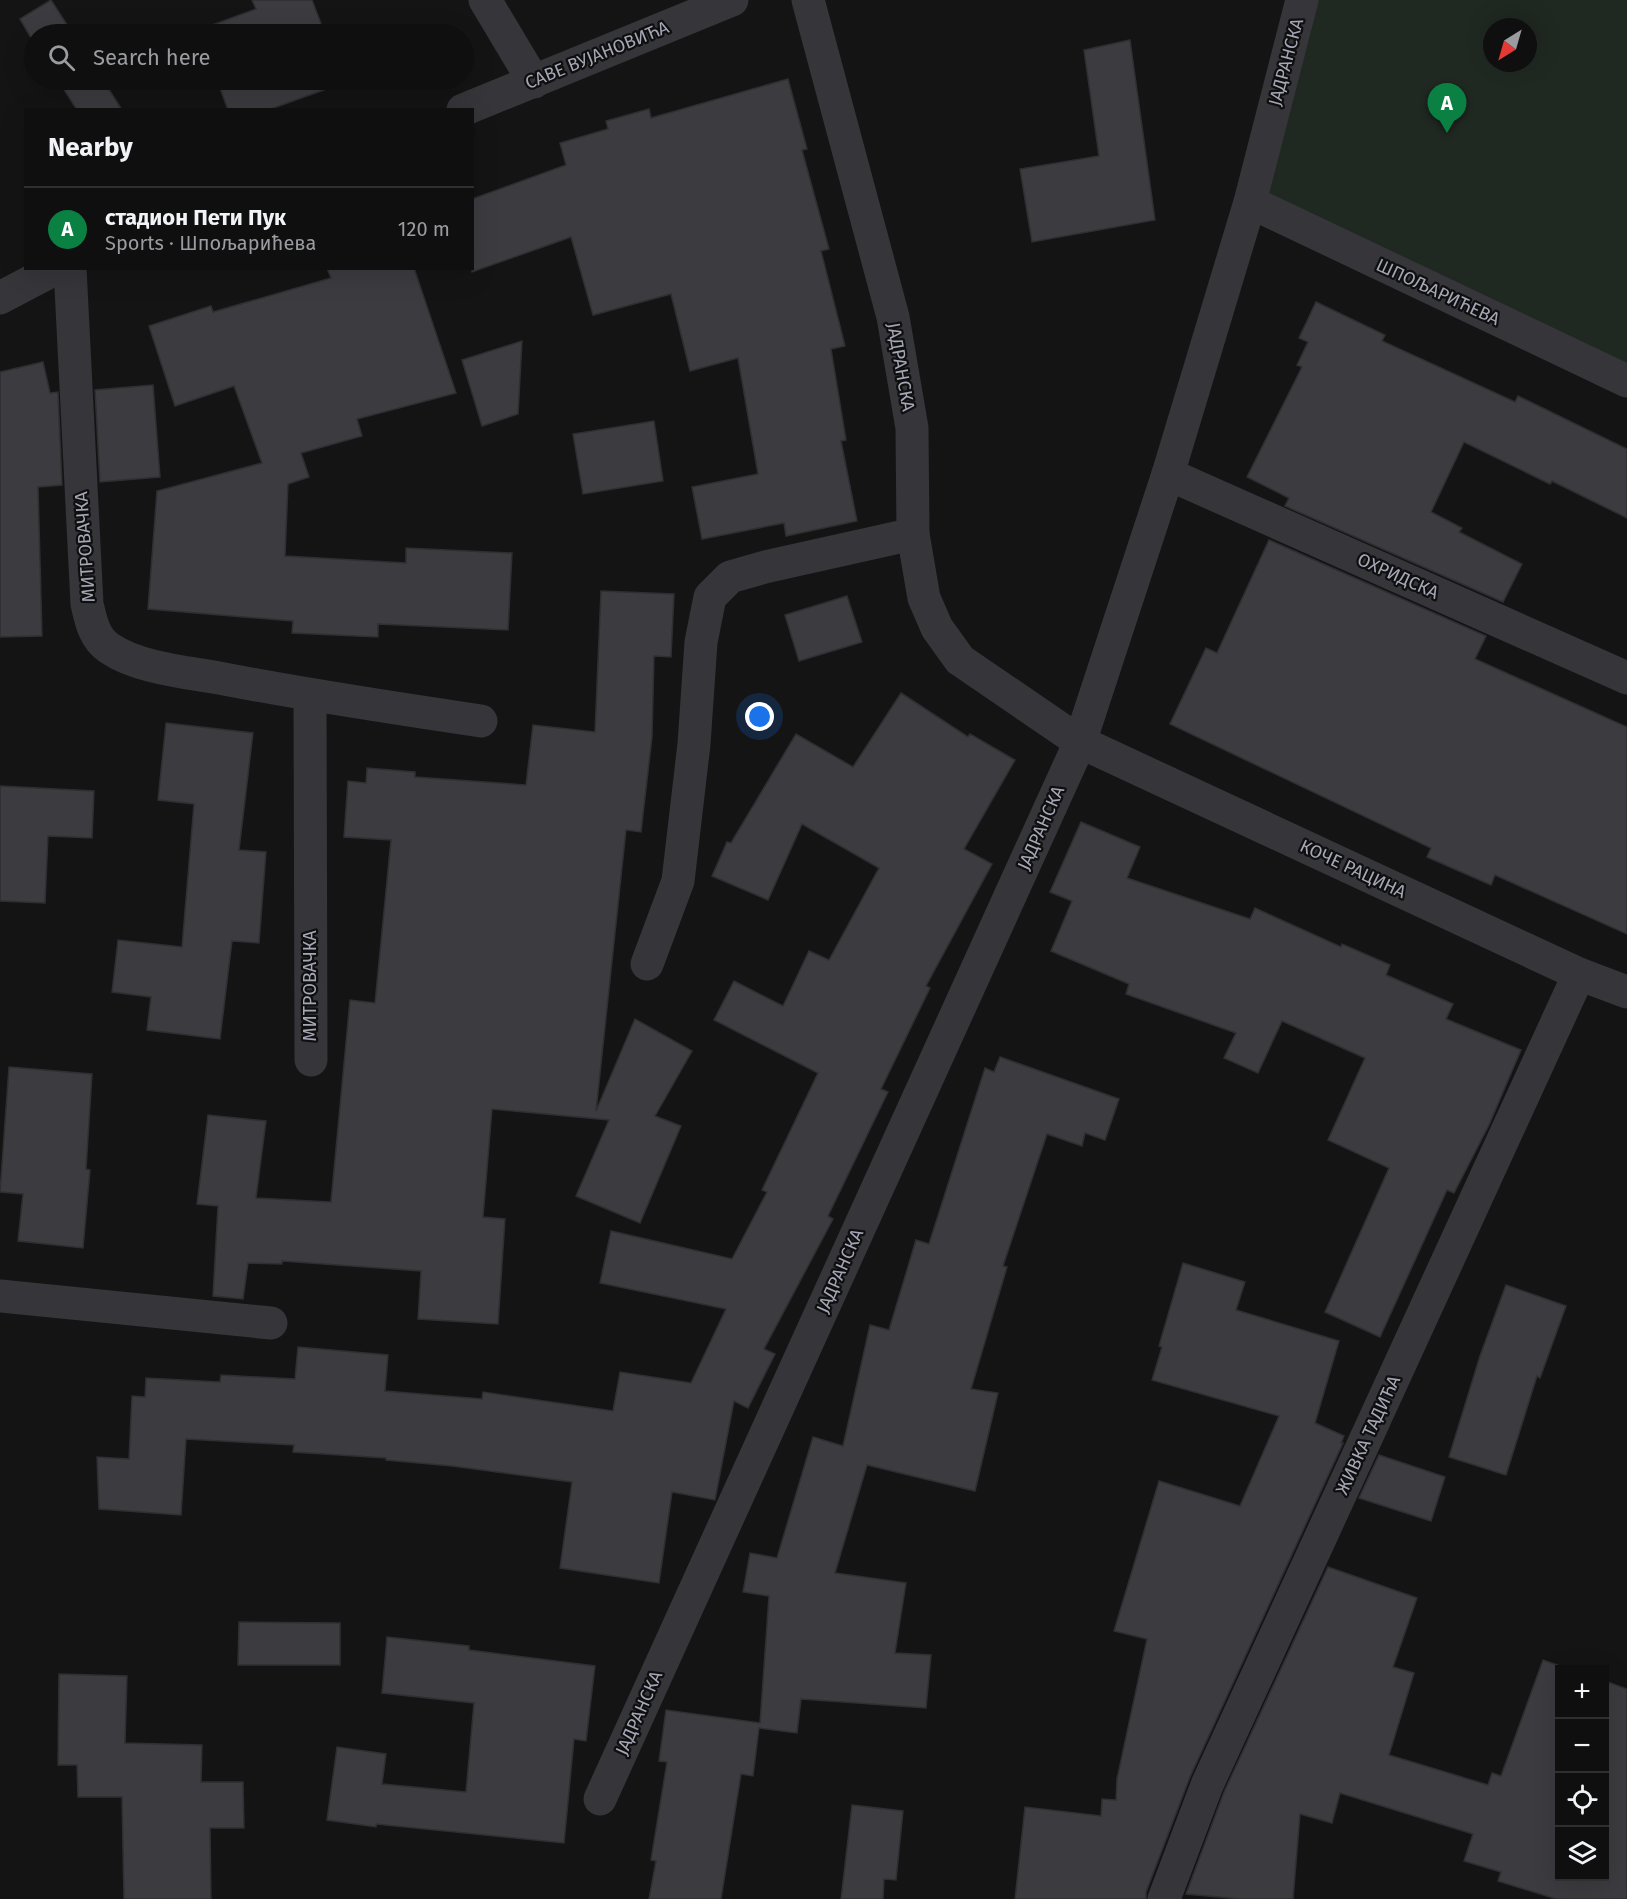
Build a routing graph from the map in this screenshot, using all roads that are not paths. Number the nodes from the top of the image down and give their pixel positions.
1 (485, 0) edge
2 (732, 0) edge
3 (808, 0) edge
4 (1302, 0) edge
5 (534, 82) junction
6 (468, 108) edge
7 (1250, 202) junction
8 (53, 270) edge
9 (70, 270) edge
10 (0, 298) edge
11 (1627, 381) edge
12 (1168, 474) junction
13 (913, 534) junction
14 (1627, 678) edge
15 (309, 696) junction
16 (481, 722) dead end
17 (1080, 742) junction
18 (647, 964) dead end
19 (1579, 974) junction
20 (1627, 992) edge
21 (311, 1060) dead end
22 (0, 1296) edge
23 (271, 1323) dead end
24 (600, 1799) dead end
25 (1164, 1899) edge

1 - 5 street
2 - 5 street, САВЕ ВУЈАНОВИЋА
3 - 13 street, ЈАДРАНСКА
4 - 7 street, ЈАДРАНСКА
5 - 6 street, САВЕ ВУЈАНОВИЋА
7 - 11 street, ШПОЉАРИЋЕВА
7 - 12 street, ЈАДРАНСКА
8 - 10 street
9 - 15 street, МИТРОВАЧКА
12 - 14 street, ОХРИДСКА
12 - 17 street, ЈАДРАНСКА
13 - 17 street, ЈАДРАНСКА
13 - 18 street
15 - 16 street, МИТРОВАЧКА
15 - 21 street, МИТРОВАЧКА
17 - 19 street, КОЧЕ РАЦИНА
17 - 24 street, ЈАДРАНСКА
19 - 20 street, КОЧЕ РАЦИНА
19 - 25 street, ЖИВКА ТАДИЋА
22 - 23 street

